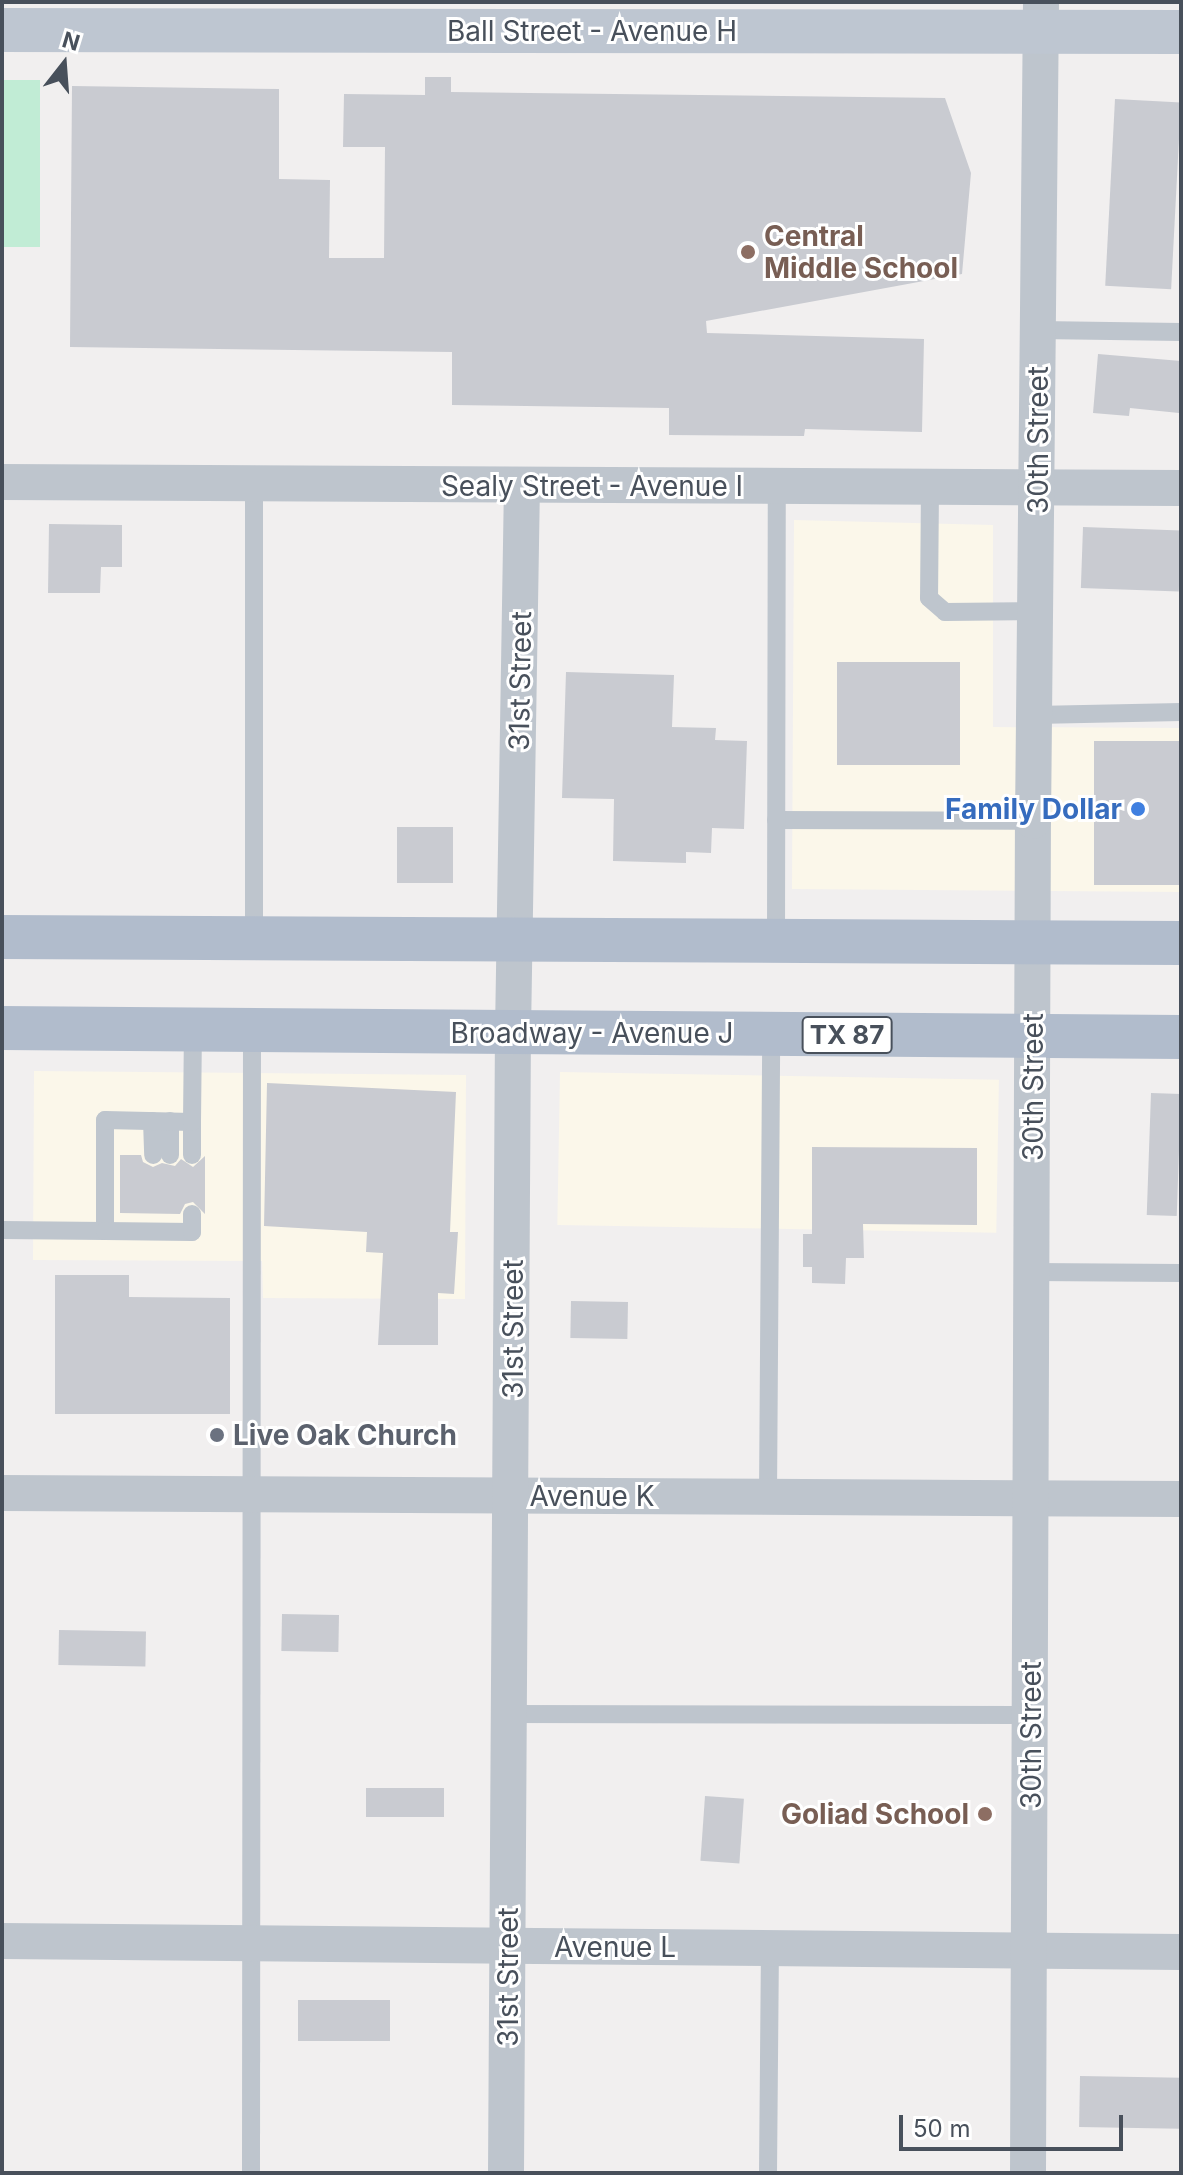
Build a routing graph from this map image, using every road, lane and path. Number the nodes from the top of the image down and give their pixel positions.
1 (512, 16) edge
2 (1041, 17) edge
3 (2, 30) edge
4 (1181, 32) edge
5 (1039, 330) junction
6 (1181, 332) edge
7 (2, 482) edge
8 (254, 484) junction
9 (522, 486) junction
10 (777, 487) junction
11 (930, 488) junction
12 (1181, 488) edge
13 (1037, 489) junction
14 (1036, 611) junction
15 (1181, 712) edge
16 (1035, 715) junction
17 (776, 820) junction
18 (1033, 821) junction
19 (2, 937) edge
20 (254, 939) junction
21 (516, 940) junction
22 (776, 941) junction
23 (1034, 942) junction
24 (1181, 943) edge
25 (2, 1028) edge
26 (193, 1030) junction
27 (252, 1030) junction
28 (513, 1032) junction
29 (771, 1034) junction
30 (1033, 1036) junction
31 (1181, 1037) edge
32 (161, 1121) junction
33 (192, 1122) junction
34 (161, 1155) dead end
35 (192, 1155) dead end
36 (192, 1214) dead end
37 (2, 1230) edge
38 (105, 1231) junction
39 (1032, 1272) junction
40 (1181, 1273) edge
41 (2, 1493) edge
42 (254, 1494) junction
43 (513, 1496) junction
44 (768, 1497) junction
45 (1032, 1498) junction
46 (1181, 1499) edge
47 (510, 1714) junction
48 (1031, 1715) junction
49 (2, 1941) edge
50 (253, 1943) junction
51 (508, 1946) junction
52 (770, 1948) junction
53 (1030, 1950) junction
54 (1181, 1952) edge
55 (251, 2173) edge
56 (506, 2173) edge
57 (768, 2173) edge
58 (1028, 2173) edge

1 - 2 street, Ball Street - Avenue H
1 - 3 street, Ball Street - Avenue H
2 - 4 street, Ball Street - Avenue H
2 - 5 street, 30th Street
5 - 6 lane
5 - 13 street, 30th Street
7 - 8 street, Sealy Street - Avenue I
8 - 9 street, Sealy Street - Avenue I
8 - 20 lane
9 - 10 street, Sealy Street - Avenue I
9 - 21 street, 31st Street
10 - 11 street, Sealy Street - Avenue I
10 - 17 lane
11 - 13 street, Sealy Street - Avenue I
11 - 14 lane
12 - 13 street, Sealy Street - Avenue I
13 - 14 street, 30th Street
14 - 16 street, 30th Street
15 - 16 lane
16 - 18 street, 30th Street
17 - 18 lane
17 - 22 lane
18 - 23 street, 30th Street
19 - 20 main road
20 - 21 main road
21 - 22 main road
21 - 28 street, 31st Street
22 - 23 main road
23 - 24 main road
23 - 30 street, 30th Street
25 - 26 main road, Broadway - Avenue J / TX 87
26 - 27 main road, Broadway - Avenue J / TX 87
26 - 33 lane
27 - 28 main road, Broadway - Avenue J / TX 87
27 - 42 lane
28 - 29 main road, Broadway - Avenue J / TX 87
28 - 43 street, 31st Street
29 - 30 main road, Broadway - Avenue J / TX 87
29 - 44 lane
30 - 31 main road, Broadway - Avenue J / TX 87
30 - 39 street, 30th Street
32 - 33 lane
32 - 34 lane
32 - 38 lane
33 - 35 lane
36 - 38 lane
37 - 38 lane
39 - 40 lane
39 - 45 street, 30th Street
41 - 42 street, Avenue K
42 - 43 street, Avenue K
42 - 50 lane
43 - 44 street, Avenue K
43 - 47 street, 31st Street
44 - 45 street, Avenue K
45 - 46 street, Avenue K
45 - 48 street, 30th Street
47 - 48 lane
47 - 51 street, 31st Street
48 - 53 street, 30th Street
49 - 50 street, Avenue L
50 - 51 street, Avenue L
50 - 55 lane
51 - 52 street, Avenue L
51 - 56 street, 31st Street
52 - 53 street, Avenue L
52 - 57 lane
53 - 54 street, Avenue L
53 - 58 street, 30th Street

